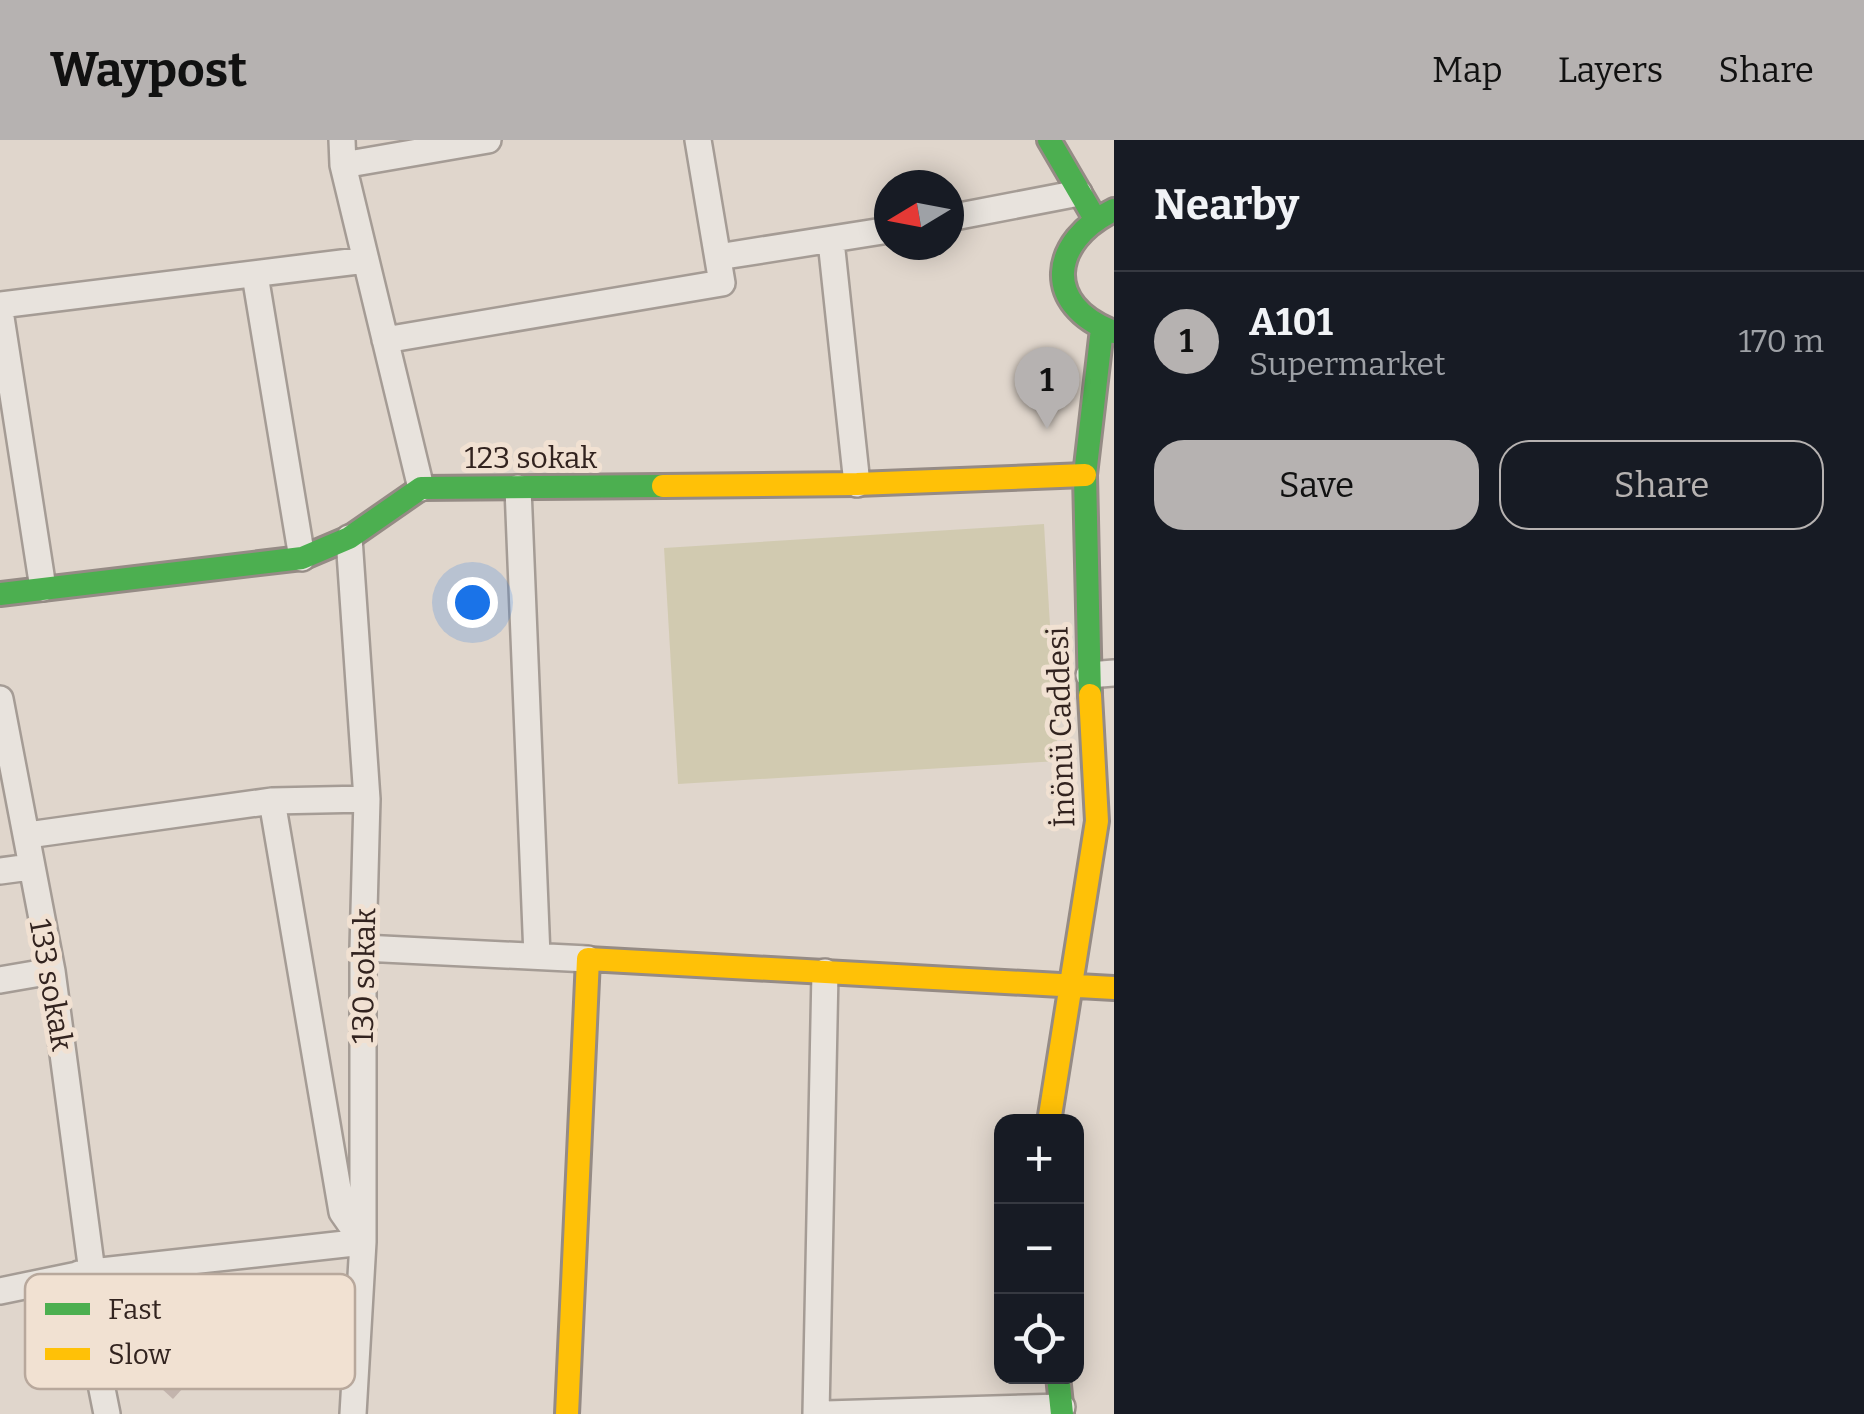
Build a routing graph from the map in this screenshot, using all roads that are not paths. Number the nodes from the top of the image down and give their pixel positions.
1 (488, 140) edge
2 (698, 140) edge
3 (1049, 140) edge
4 (343, 152) edge
5 (1078, 193) junction
6 (1104, 213) edge
7 (964, 215) edge
8 (874, 233) edge
9 (832, 241) junction
10 (718, 257) junction
11 (366, 260) junction
12 (255, 275) junction
13 (0, 308) edge
14 (1108, 330) edge
15 (385, 340) junction
16 (1084, 475) junction
17 (857, 484) junction
18 (421, 488) junction
19 (518, 488) junction
20 (349, 538) junction
21 (302, 558) junction
22 (43, 588) junction
23 (0, 594) edge
24 (1102, 674) edge
25 (0, 699) edge
26 (367, 799) junction
27 (272, 802) junction
28 (1105, 832) edge
29 (28, 835) junction
30 (30, 867) junction
31 (0, 871) edge
32 (363, 948) junction
33 (537, 956) junction
34 (588, 958) junction
35 (52, 971) junction
36 (826, 972) junction
37 (0, 980) edge
38 (1071, 987) junction
39 (1114, 988) edge
40 (1050, 1114) edge
41 (363, 1242) junction
42 (86, 1273) junction
43 (81, 1274) edge
44 (25, 1286) edge
45 (0, 1291) edge
46 (355, 1380) edge
47 (1059, 1384) edge
48 (103, 1389) edge
49 (354, 1389) edge
50 (1062, 1410) edge
51 (107, 1414) edge
52 (353, 1414) edge
53 (567, 1414) edge
54 (816, 1414) edge
55 (826, 1414) edge

1 - 4 street
2 - 10 street
3 - 5 street
4 - 11 street
5 - 6 street
5 - 7 street
6 - 14 street
8 - 9 street
9 - 10 street
9 - 17 street
10 - 15 street
11 - 12 street
11 - 15 street
12 - 13 street
12 - 21 street
13 - 22 street
14 - 16 street, İnönü Caddesi
15 - 18 street
16 - 17 street, 123 sokak
16 - 24 street, İnönü Caddesi
17 - 19 street, 123 sokak
18 - 19 street, 123 sokak
18 - 20 street
19 - 33 street
20 - 21 street
20 - 26 street, 130 sokak
21 - 22 street
22 - 23 street
24 - 28 street, İnönü Caddesi
25 - 29 street, 133 sokak
26 - 27 street
26 - 32 street, 130 sokak
27 - 29 street
27 - 41 street
28 - 38 street, İnönü Caddesi
29 - 30 street, 133 sokak
30 - 31 street
30 - 35 street, 133 sokak
32 - 33 street
32 - 41 street, 130 sokak
33 - 34 street
34 - 36 street
34 - 53 street
35 - 37 street
35 - 42 street, 133 sokak
36 - 38 street
36 - 54 street
38 - 39 street
38 - 40 street, İnönü Caddesi
41 - 42 street
41 - 46 street, 130 sokak
42 - 43 street
44 - 45 street
47 - 50 street
48 - 51 street, 133 sokak
49 - 52 street, 130 sokak
50 - 55 street

